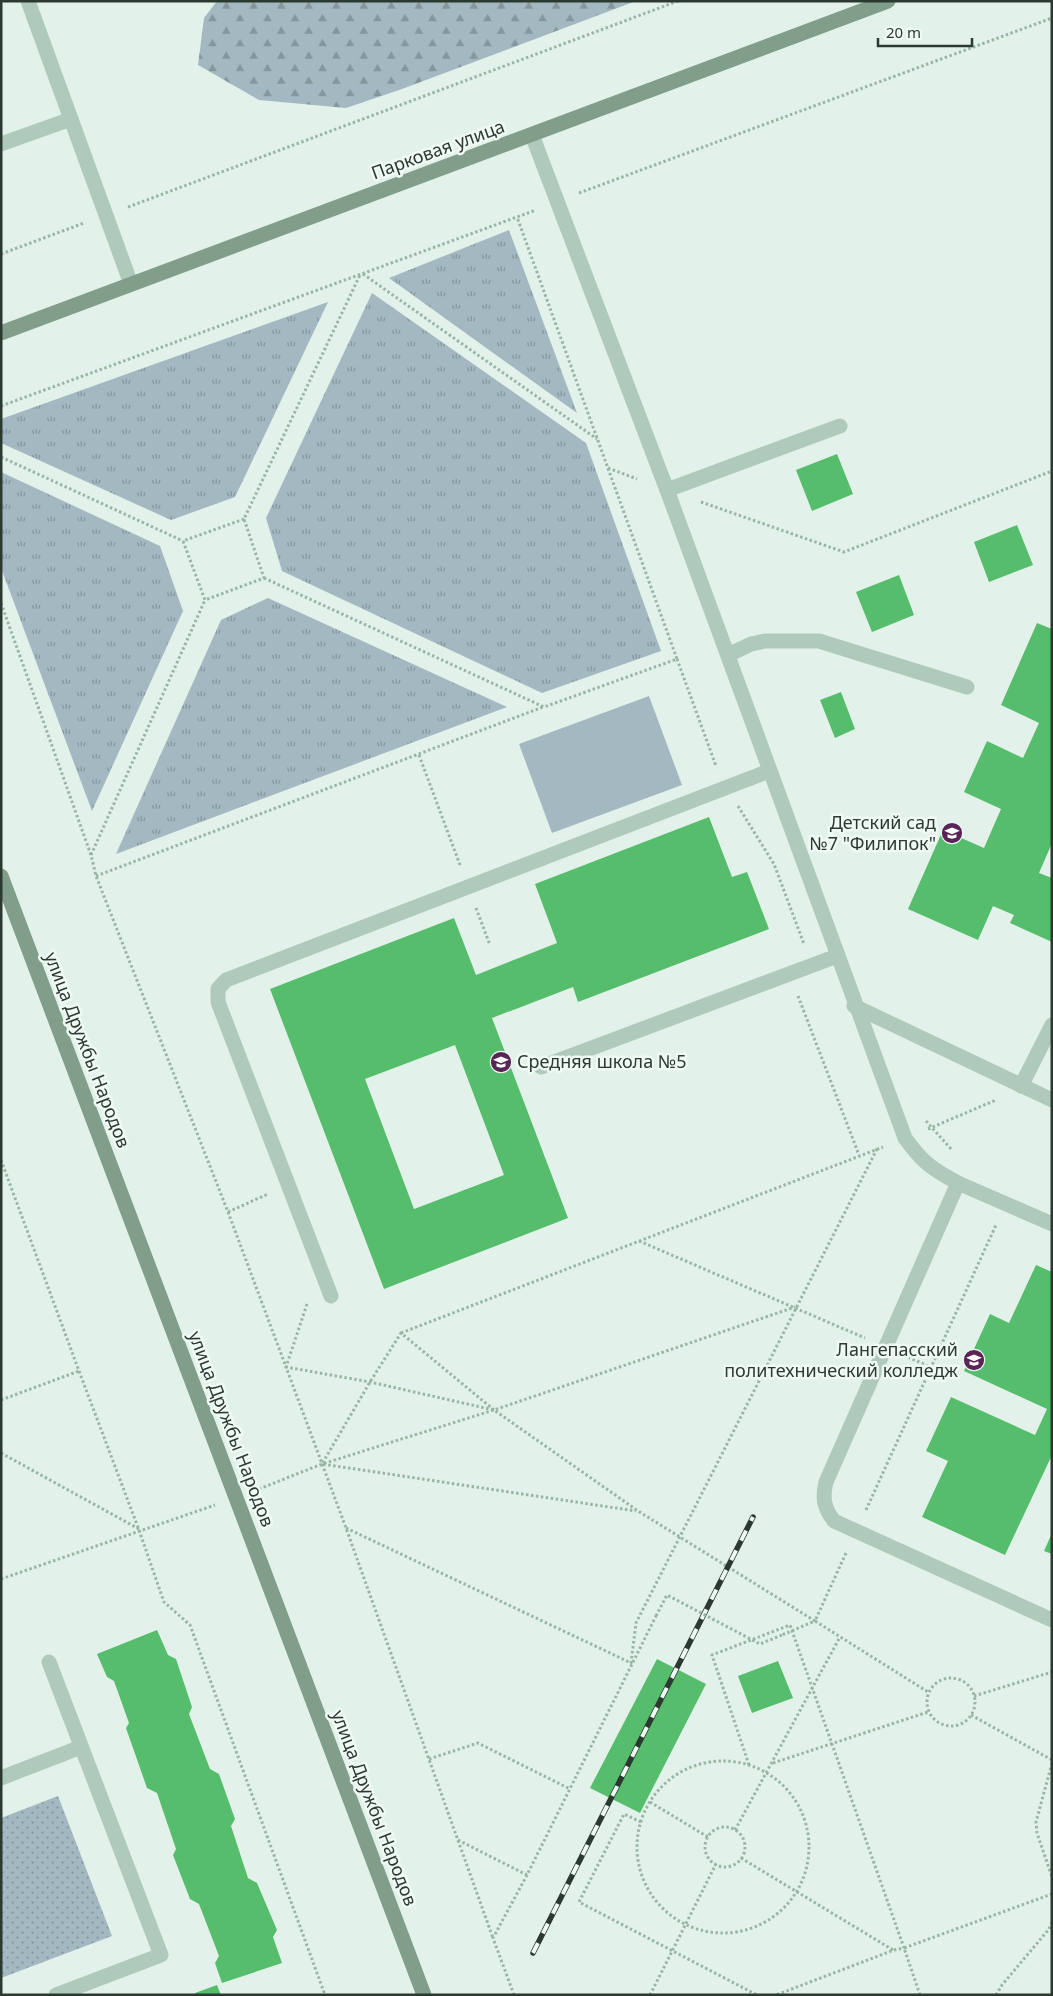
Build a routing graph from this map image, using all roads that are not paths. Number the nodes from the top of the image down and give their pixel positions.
1 (28, 1) edge
2 (888, 1) edge
3 (71, 119) junction
4 (532, 134) junction
5 (1, 144) edge
6 (131, 284) junction
7 (1, 333) edge
8 (840, 426) dead end
9 (667, 490) junction
10 (728, 655) junction
11 (967, 687) dead end
12 (770, 771) junction
13 (1, 876) edge
14 (837, 956) junction
15 (854, 1006) junction
16 (1052, 1025) edge
17 (541, 1067) dead end
18 (1024, 1087) junction
19 (1052, 1100) edge
20 (958, 1183) junction
21 (1052, 1224) edge
22 (331, 1296) dead end
23 (1052, 1620) edge
24 (49, 1662) dead end
25 (82, 1748) junction
26 (1, 1778) edge
27 (56, 1995) edge
28 (424, 1995) edge

1 - 3 lane
2 - 4 street, Парковая улица
3 - 5 lane
3 - 6 lane
4 - 6 street, Парковая улица
4 - 9 lane
6 - 7 street, Парковая улица
8 - 9 lane
9 - 10 lane
10 - 11 lane
10 - 12 lane
12 - 14 lane
12 - 22 lane
13 - 28 street, улица Дружбы Народов
14 - 15 lane
14 - 17 lane
15 - 18 lane
15 - 20 lane
16 - 18 lane
18 - 19 lane
20 - 21 lane
20 - 23 lane
24 - 25 lane
25 - 26 lane
25 - 27 lane

